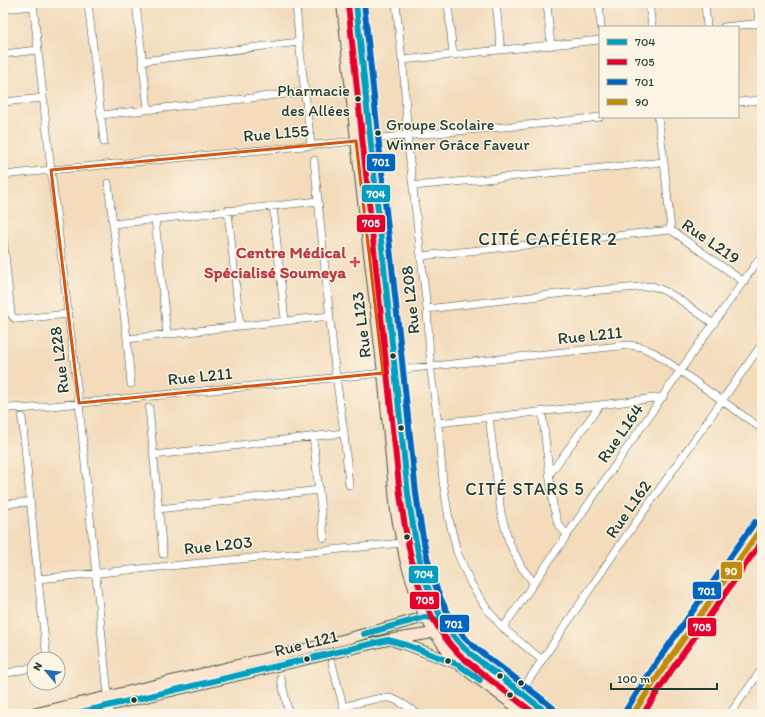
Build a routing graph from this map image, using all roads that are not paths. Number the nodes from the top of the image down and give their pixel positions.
1 (88, 3) edge
2 (136, 3) edge
3 (296, 3) edge
4 (342, 3) edge
5 (356, 3) edge
6 (396, 3) edge
7 (448, 3) edge
8 (496, 3) edge
9 (547, 3) edge
10 (599, 3) edge
11 (649, 3) edge
12 (705, 3) edge
13 (757, 3) edge
14 (33, 4) edge
15 (3, 9) edge
16 (761, 23) edge
17 (602, 26) edge
18 (652, 26) edge
19 (707, 26) edge
20 (733, 26) edge
21 (599, 40) edge
22 (299, 42) junction
23 (551, 46) junction
24 (38, 50) junction
25 (501, 50) junction
26 (3, 54) edge
27 (453, 55) junction
28 (402, 60) junction
29 (142, 61) junction
30 (305, 92) junction
31 (43, 98) junction
32 (762, 100) edge
33 (3, 102) edge
34 (739, 102) edge
35 (148, 109) junction
36 (101, 115) junction
37 (599, 117) edge
38 (658, 118) edge
39 (408, 136) junction
40 (370, 139) junction
41 (356, 141) junction
42 (104, 142) dead end
43 (311, 145) junction
44 (314, 160) dead end
45 (664, 162) junction
46 (51, 170) junction
47 (3, 175) edge
48 (108, 183) dead end
49 (413, 186) junction
50 (318, 201) junction
51 (273, 206) junction
52 (228, 210) junction
53 (155, 219) junction
54 (113, 224) junction
55 (671, 230) junction
56 (3, 235) edge
57 (762, 255) edge
58 (421, 256) junction
59 (744, 282) junction
60 (427, 309) junction
61 (69, 314) junction
62 (330, 316) junction
63 (285, 321) junction
64 (714, 324) junction
65 (240, 326) junction
66 (167, 334) junction
67 (127, 339) junction
68 (762, 344) edge
69 (431, 366) junction
70 (395, 370) junction
71 (680, 371) junction
72 (383, 373) junction
73 (337, 377) junction
74 (131, 384) dead end
75 (663, 396) junction
76 (722, 401) junction
77 (79, 403) junction
78 (600, 405) junction
79 (149, 408) dead end
80 (3, 409) edge
81 (21, 411) junction
82 (542, 411) junction
83 (490, 417) junction
84 (438, 423) junction
85 (762, 429) edge
86 (344, 433) junction
87 (313, 436) junction
88 (154, 455) junction
89 (550, 475) junction
90 (349, 485) dead end
91 (319, 490) junction
92 (30, 502) junction
93 (3, 504) edge
94 (159, 509) junction
95 (762, 527) edge
96 (567, 535) junction
97 (324, 538) dead end
98 (402, 543) junction
99 (163, 554) dead end
100 (96, 572) junction
101 (38, 579) junction
102 (534, 583) junction
103 (425, 616) junction
104 (444, 623) junction
105 (504, 628) junction
106 (434, 632) junction
107 (388, 640) junction
108 (46, 651) edge
109 (542, 660) junction
110 (332, 663) dead end
111 (459, 664) junction
112 (26, 669) edge
113 (762, 669) edge
114 (3, 674) edge
115 (281, 679) dead end
116 (521, 692) junction
117 (110, 705) edge
118 (344, 710) edge
119 (32, 714) edge
120 (73, 714) edge
121 (289, 714) edge
122 (418, 714) edge
123 (526, 714) edge
124 (548, 714) edge
125 (633, 714) edge
126 (732, 714) edge

1 - 36 street
2 - 29 street
3 - 22 street
4 - 41 main road, Rue L123
5 - 40 main road, Rue L123
6 - 28 street, Rue L208
7 - 27 street
8 - 25 street
9 - 23 street
10 - 17 street
11 - 18 street
12 - 19 street
13 - 16 street
14 - 15 street
14 - 24 street, Rue L228
16 - 20 street
21 - 23 street
22 - 29 street
22 - 30 street
23 - 25 street
24 - 26 street
24 - 31 street, Rue L228
25 - 27 street
27 - 28 street
28 - 39 street, Rue L208
29 - 35 street
30 - 35 street
30 - 43 street
31 - 33 street
31 - 46 street, Rue L228
32 - 34 street
35 - 36 street
36 - 42 street
37 - 39 street, Rue L155
38 - 45 street
39 - 40 street, Rue L155
39 - 49 street, Rue L208
40 - 41 street, Rue L155
40 - 70 main road, Rue L123
41 - 43 street, Rue L155
41 - 72 main road, Rue L123
43 - 46 street, Rue L155
44 - 50 street
45 - 49 street
45 - 55 street
46 - 47 street, Rue L155
46 - 61 street, Rue L228
48 - 54 street
49 - 58 street, Rue L208
50 - 51 street
50 - 62 street
51 - 52 street
51 - 63 street
52 - 53 street
52 - 65 street
53 - 54 street
53 - 66 street
54 - 67 street
55 - 58 street, Rue L219
55 - 59 street, Rue L219
56 - 61 street
57 - 59 street, Rue L164
58 - 60 street, Rue L208
59 - 64 street, Rue L164
60 - 64 street
60 - 69 street, Rue L208
61 - 77 street, Rue L228
62 - 63 street
62 - 73 street
63 - 65 street
64 - 71 street, Rue L164
65 - 66 street
66 - 67 street
67 - 74 street
68 - 76 street, Rue L162
69 - 70 street, Rue L211
69 - 71 street, Rue L211
69 - 84 street, Rue L208
70 - 104 main road, Rue L123
71 - 75 street, Rue L164
71 - 76 street, Rue L211
72 - 73 street, Rue L211
72 - 98 main road, Rue L123
73 - 77 street, Rue L211
73 - 86 street
75 - 78 street
75 - 96 street, Rue L164
76 - 85 street, Rue L211
76 - 109 street, Rue L162
77 - 81 street, Rue L211
77 - 100 street, Rue L228
78 - 82 street
78 - 89 street
79 - 88 street
80 - 81 street, Rue L211
81 - 92 street
82 - 83 street
82 - 89 street
83 - 84 street
83 - 102 street
84 - 105 street, Rue L208
86 - 87 street
86 - 90 street
87 - 88 street
87 - 91 street
88 - 94 street
89 - 96 street
91 - 94 street
91 - 97 street
92 - 93 street
92 - 101 street
94 - 99 street
95 - 125 main road
96 - 102 street, Rue L164
98 - 100 street, Rue L203
98 - 103 main road, Rue L123
100 - 101 street, Rue L203
100 - 117 street, Rue L228
101 - 108 street
102 - 105 street, Rue L164
103 - 104 main road
103 - 106 main road, Rue L123
103 - 117 main road, Rue L121
104 - 106 main road
104 - 116 main road, Rue L123
105 - 109 street, Rue L208
106 - 107 main road, Rue L121
106 - 111 main road, Rue L123
107 - 111 main road
107 - 117 main road, Rue L121
109 - 116 street, Rue L162
110 - 118 street
111 - 123 main road
112 - 114 street
113 - 126 street
115 - 121 street
116 - 124 main road, Rue L123
117 - 119 main road
117 - 120 main road, Rue L121
118 - 122 street

